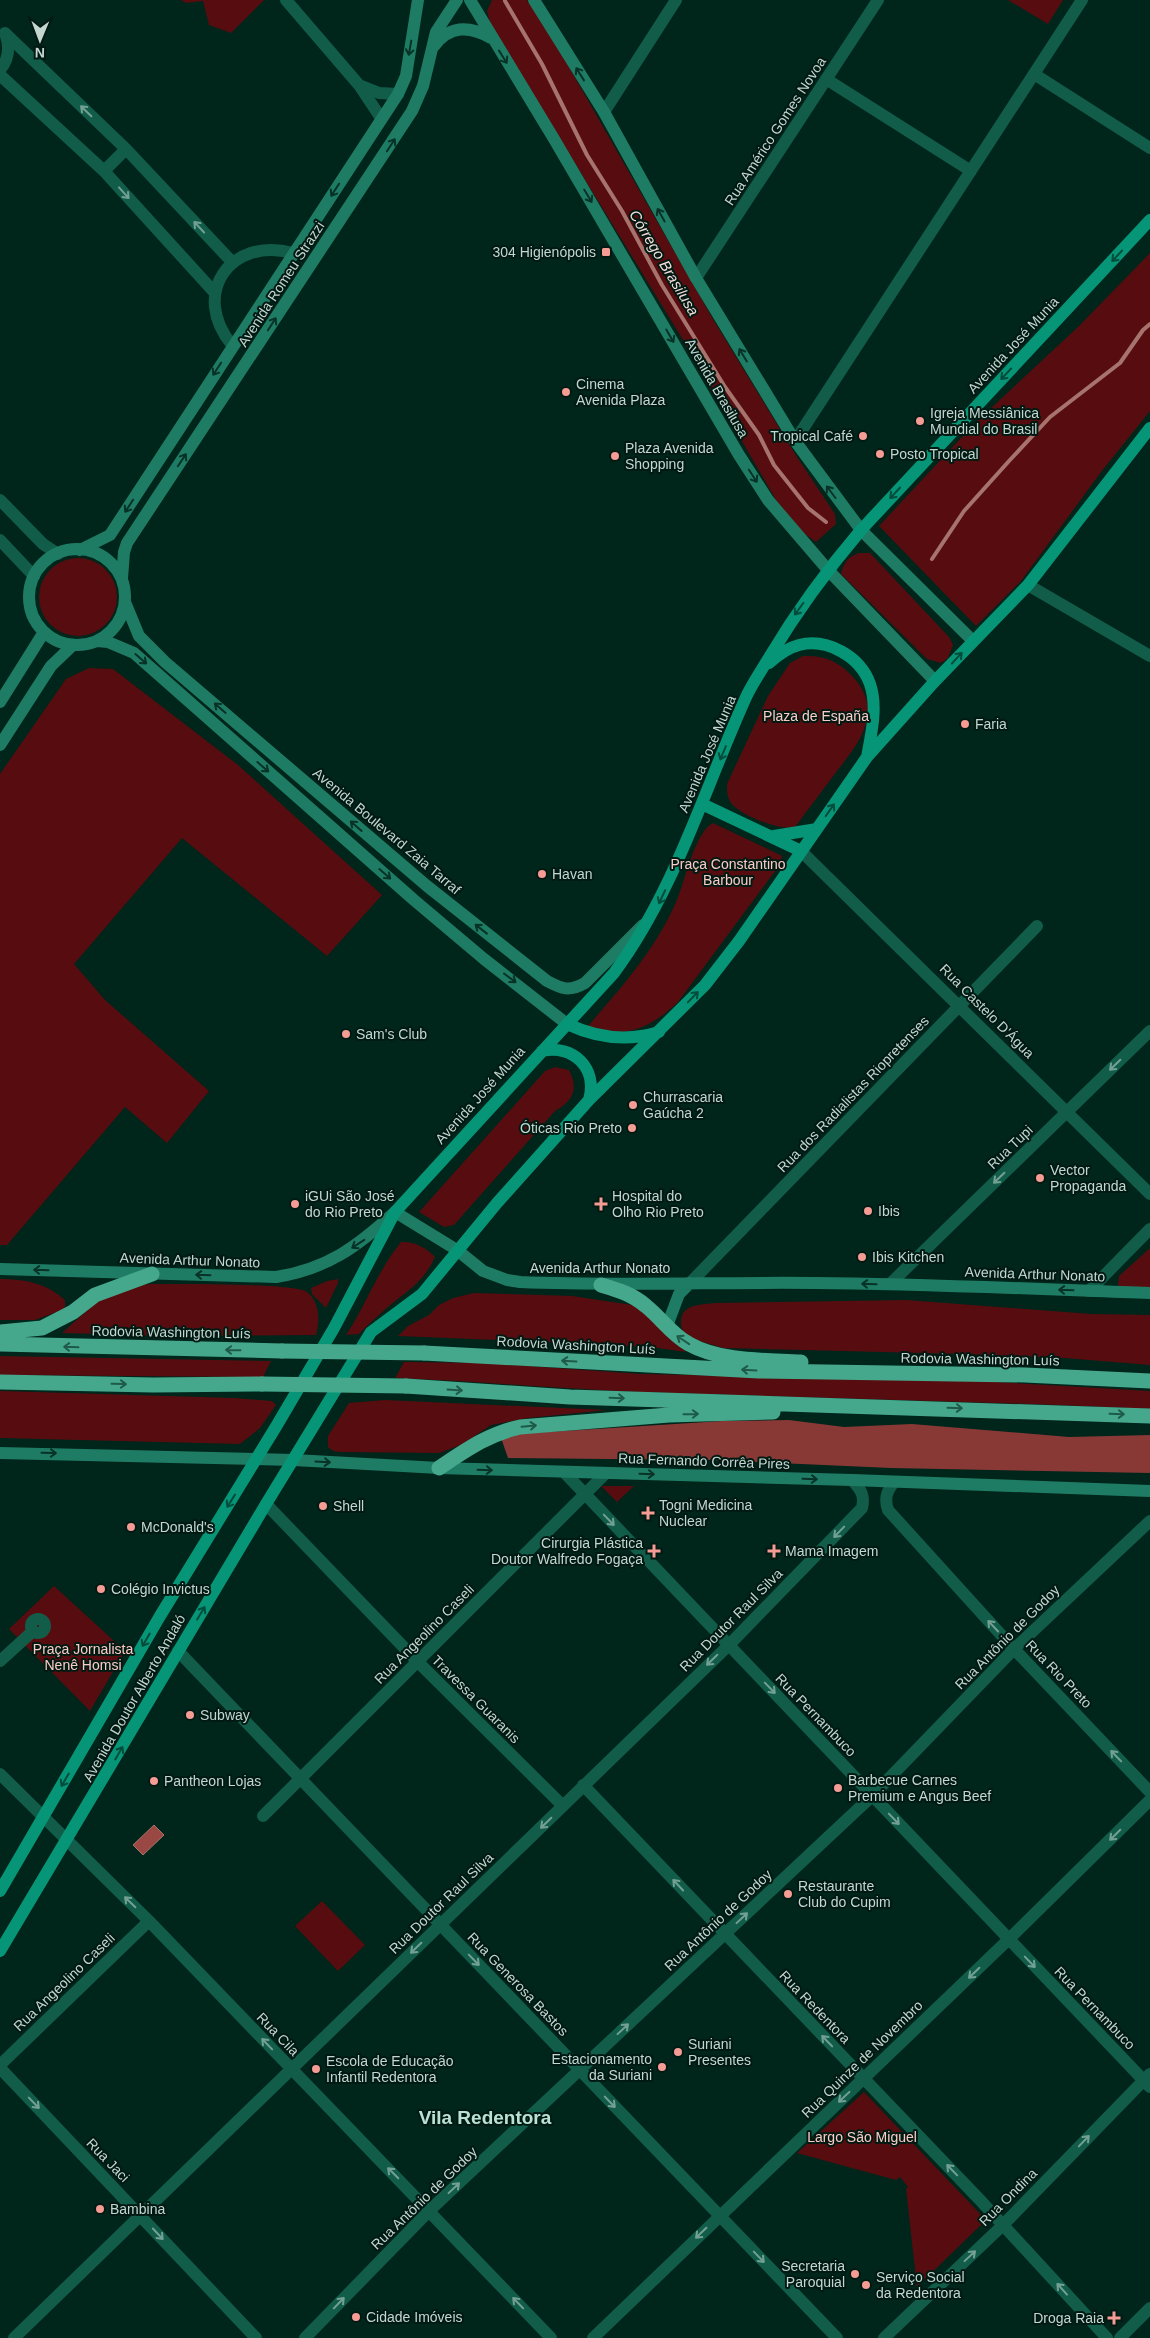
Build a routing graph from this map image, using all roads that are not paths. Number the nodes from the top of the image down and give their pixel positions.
1 (286, 0) edge
2 (418, 0) edge
3 (457, 0) edge
4 (470, 0) edge
5 (534, 0) edge
6 (676, 0) edge
7 (878, 0) edge
8 (1082, 0) edge
9 (3, 29) edge
10 (491, 38) junction
11 (432, 48) junction
12 (0, 70) edge
13 (1034, 74) junction
14 (0, 75) edge
15 (826, 79) junction
16 (359, 85) junction
17 (398, 94) junction
18 (604, 112) junction
19 (381, 118) junction
20 (1150, 148) edge
21 (126, 149) junction
22 (104, 171) junction
23 (971, 171) junction
24 (1150, 220) edge
25 (293, 253) junction
26 (233, 263) junction
27 (696, 278) junction
28 (215, 293) junction
29 (232, 344) junction
30 (1150, 428) edge
31 (795, 441) junction
32 (0, 500) edge
33 (861, 530) junction
34 (0, 540) edge
35 (80, 550) junction
36 (58, 554) junction
37 (828, 570) junction
38 (34, 576) junction
39 (122, 578) junction
40 (1028, 585) junction
41 (126, 602) junction
42 (44, 632) junction
43 (97, 641) junction
44 (973, 641) junction
45 (73, 645) junction
46 (1150, 656) edge
47 (764, 667) junction
48 (936, 681) junction
49 (0, 702) edge
50 (0, 745) edge
51 (867, 757) junction
52 (702, 804) junction
53 (817, 829) junction
54 (772, 836) junction
55 (801, 851) junction
56 (649, 920) junction
57 (1037, 926) dead end
58 (960, 1005) junction
59 (567, 1024) junction
60 (1150, 1031) edge
61 (660, 1032) junction
62 (542, 1051) junction
63 (589, 1100) junction
64 (1067, 1112) junction
65 (1150, 1194) edge
66 (395, 1212) junction
67 (1150, 1229) edge
68 (457, 1250) junction
69 (0, 1269) edge
70 (152, 1274) junction
71 (690, 1283) junction
72 (890, 1284) junction
73 (601, 1285) junction
74 (1089, 1291) junction
75 (1150, 1293) edge
76 (667, 1326) junction
77 (334, 1328) joint
78 (0, 1332) edge
79 (0, 1344) edge
80 (1025, 1375) junction
81 (1150, 1381) edge
82 (0, 1382) edge
83 (919, 1406) junction
84 (1150, 1416) edge
85 (0, 1452) edge
86 (256, 1460) junction
87 (294, 1460) junction
88 (439, 1468) junction
89 (564, 1472) junction
90 (606, 1473) junction
91 (852, 1480) junction
92 (894, 1482) junction
93 (1150, 1491) edge
94 (585, 1494) junction
95 (266, 1504) junction
96 (862, 1508) junction
97 (888, 1510) junction
98 (1150, 1521) edge
99 (33, 1630) dead end
100 (729, 1645) junction
101 (1014, 1649) junction
102 (178, 1651) junction
103 (0, 1661) edge
104 (418, 1662) junction
105 (0, 1774) edge
106 (301, 1777) junction
107 (583, 1785) junction
108 (1150, 1792) edge
109 (872, 1796) junction
110 (1150, 1800) edge
111 (563, 1806) junction
112 (263, 1816) dead end
113 (43, 1817) junction
114 (67, 1840) junction
115 (0, 1891) edge
116 (149, 1921) junction
117 (440, 1924) junction
118 (725, 1934) junction
119 (1009, 1939) junction
120 (0, 1951) edge
121 (0, 2066) edge
122 (291, 2069) junction
123 (580, 2070) junction
124 (863, 2078) junction
125 (1148, 2081) edge
126 (430, 2210) junction
127 (140, 2215) junction
128 (719, 2215) junction
129 (1003, 2225) junction
130 (1150, 2308) edge
131 (14, 2338) edge
132 (256, 2338) edge
133 (305, 2338) edge
134 (552, 2338) edge
135 (593, 2338) edge
136 (836, 2338) edge
137 (884, 2338) edge
138 (1107, 2338) edge
139 (1120, 2338) edge

1 - 16 street
2 -> 17 main road, Avenida Romeu Strazzi
3 - 11 main road, Avenida Romeu Strazzi
4 - 10 main road, Avenida Brasilusa
18 -> 5 main road
6 - 18 street
7 - 15 street, Rua Américo Gomes Novoa
8 - 13 street
9 - 12 street
21 -> 9 street
10 - 11 main road
10 -> 37 main road, Avenida Brasilusa
39 -> 11 main road, Avenida Romeu Strazzi
13 - 20 street
13 - 23 street
14 - 22 street
15 - 23 street
15 - 27 street, Rua Américo Gomes Novoa
16 - 17 street
16 - 19 street
17 - 19 main road, Avenida Romeu Strazzi
27 -> 18 main road
19 -> 25 main road, Avenida Romeu Strazzi
21 - 22 street
26 -> 21 street
22 -> 28 street
23 - 31 street
24 -> 33 main road, Avenida José Munia
25 - 26 street
25 - 29 main road, Avenida Romeu Strazzi
26 - 28 street
31 -> 27 main road
28 - 29 street
29 -> 35 main road, Avenida Romeu Strazzi
30 - 40 main road
33 -> 31 main road
32 - 36 street
33 - 37 main road, Avenida José Munia
33 - 44 main road
34 - 38 street
35 - 36 main road
35 - 39 main road
36 - 38 main road
37 -> 47 main road, Avenida José Munia
37 - 48 main road, Avenida Brasilusa
38 - 42 main road
39 - 41 main road
40 - 44 main road
40 - 46 street
41 - 43 main road
56 -> 41 main road, Avenida Boulevard Zaia Tarraf
42 - 45 main road
42 - 49 main road
43 - 45 main road
43 -> 59 main road
48 -> 44 main road
45 - 50 main road
47 - 51 main road
47 -> 52 main road, Avenida José Munia
48 - 51 main road
53 -> 51 main road
52 - 54 main road
52 -> 56 main road, Avenida José Munia
53 - 54 main road
53 - 55 main road
54 - 55 main road
55 - 58 street, Rua Castelo D'Água
61 -> 55 main road
56 - 59 main road, Avenida José Munia
57 - 58 street, Rua dos Radialistas Riopretenses
58 - 64 street, Rua Castelo D'Água
58 - 71 street, Rua dos Radialistas Riopretenses
59 - 61 main road
59 - 62 main road, Avenida José Munia
60 -> 64 street, Rua Tupi
61 - 63 main road
62 - 63 main road
62 - 66 main road, Avenida José Munia
63 - 68 main road
64 - 65 street, Rua Castelo D'Água
64 -> 72 street, Rua Tupi
66 - 68 main road, Avenida Arthur Nonato
66 -> 70 main road, Avenida Arthur Nonato
66 - 77 main road, Avenida José Munia
67 - 74 street
68 - 73 main road, Avenida Arthur Nonato
68 - 87 main road, Avenida Doutor Alberto Andaló
70 -> 69 main road, Avenida Arthur Nonato
70 - 78 highway
72 -> 71 main road, Avenida Arthur Nonato
71 - 73 main road, Avenida Arthur Nonato
71 - 76 main road
74 -> 72 main road, Avenida Arthur Nonato
73 - 76 highway
74 - 75 main road, Avenida Arthur Nonato
80 -> 76 highway
77 - 86 main road, Avenida Doutor Alberto Andaló
80 -> 79 highway, Rodovia Washington Luís, bridge
80 - 81 highway, Rodovia Washington Luís
82 -> 83 highway, bridge
83 -> 84 highway
88 -> 83 highway
85 -> 86 main road, Rua Fernando Corrêa Pires
86 - 87 main road, Rua Fernando Corrêa Pires
86 -> 113 main road, Avenida Doutor Alberto Andaló
87 -> 88 main road, Rua Fernando Corrêa Pires
87 - 95 main road, Avenida Doutor Alberto Andaló
88 -> 89 main road, Rua Fernando Corrêa Pires
89 - 90 main road, Rua Fernando Corrêa Pires
89 - 94 street, Rua Pernambuco
90 -> 91 main road, Rua Fernando Corrêa Pires
90 - 94 street, Rua Angeolino Caseli
91 - 92 main road, Rua Fernando Corrêa Pires
91 - 96 street
92 - 93 main road, Rua Fernando Corrêa Pires
92 - 97 street
94 -> 100 street, Rua Pernambuco
94 - 104 street, Rua Angeolino Caseli
102 -> 95 main road, Avenida Doutor Alberto Andaló
95 - 104 street, Travessa Guaranis
96 - 97 street
96 -> 100 street, Rua Doutor Raul Silva
101 -> 97 street, Rua Rio Preto
98 - 101 street, Rua Antônio de Godoy
99 - 103 street
100 -> 107 street, Rua Doutor Raul Silva
100 -> 109 street, Rua Pernambuco
108 -> 101 street, Rua Rio Preto
101 - 109 street, Rua Antônio de Godoy
102 - 106 street, Rua Generosa Bastos
114 -> 102 main road, Avenida Doutor Alberto Andaló
104 - 106 street, Rua Angeolino Caseli
104 - 111 street, Travessa Guaranis
105 - 113 street, Rua Cila
106 - 112 street, Rua Angeolino Caseli
106 - 117 street, Rua Generosa Bastos
107 - 111 street, Rua Doutor Raul Silva
118 -> 107 street, Rua Redentora
118 -> 109 street, Rua Antônio de Godoy
109 -> 119 street, Rua Pernambuco
110 -> 119 street, Rua Quinze de Novembro
111 -> 117 street, Rua Doutor Raul Silva
113 - 114 street, Rua Cila
113 - 115 main road, Avenida Doutor Alberto Andaló
116 -> 114 street, Rua Cila
114 - 120 main road, Avenida Doutor Alberto Andaló
116 - 121 street, Rua Angeolino Caseli
122 -> 116 street, Rua Cila
117 -> 122 street, Rua Doutor Raul Silva
117 -> 123 street, Rua Generosa Bastos
123 -> 118 street, Rua Antônio de Godoy
124 -> 118 street, Rua Redentora
119 -> 124 street, Rua Quinze de Novembro
119 -> 125 street, Rua Pernambuco
121 -> 127 street, Rua Jaci
126 -> 122 street, Rua Cila
122 - 127 street, Rua Doutor Raul Silva
126 -> 123 street, Rua Antônio de Godoy
123 -> 128 street, Rua Generosa Bastos
124 -> 128 street, Rua Quinze de Novembro
129 -> 124 street, Rua Redentora
129 -> 125 street, Rua Ondina
133 -> 126 street, Rua Antônio de Godoy
134 -> 126 street, Rua Cila
127 - 131 street, Rua Doutor Raul Silva
127 -> 132 street, Rua Jaci
128 -> 135 street, Rua Quinze de Novembro
128 -> 136 street, Rua Generosa Bastos
137 -> 129 street, Rua Ondina
138 -> 129 street, Rua Redentora
130 - 139 street

